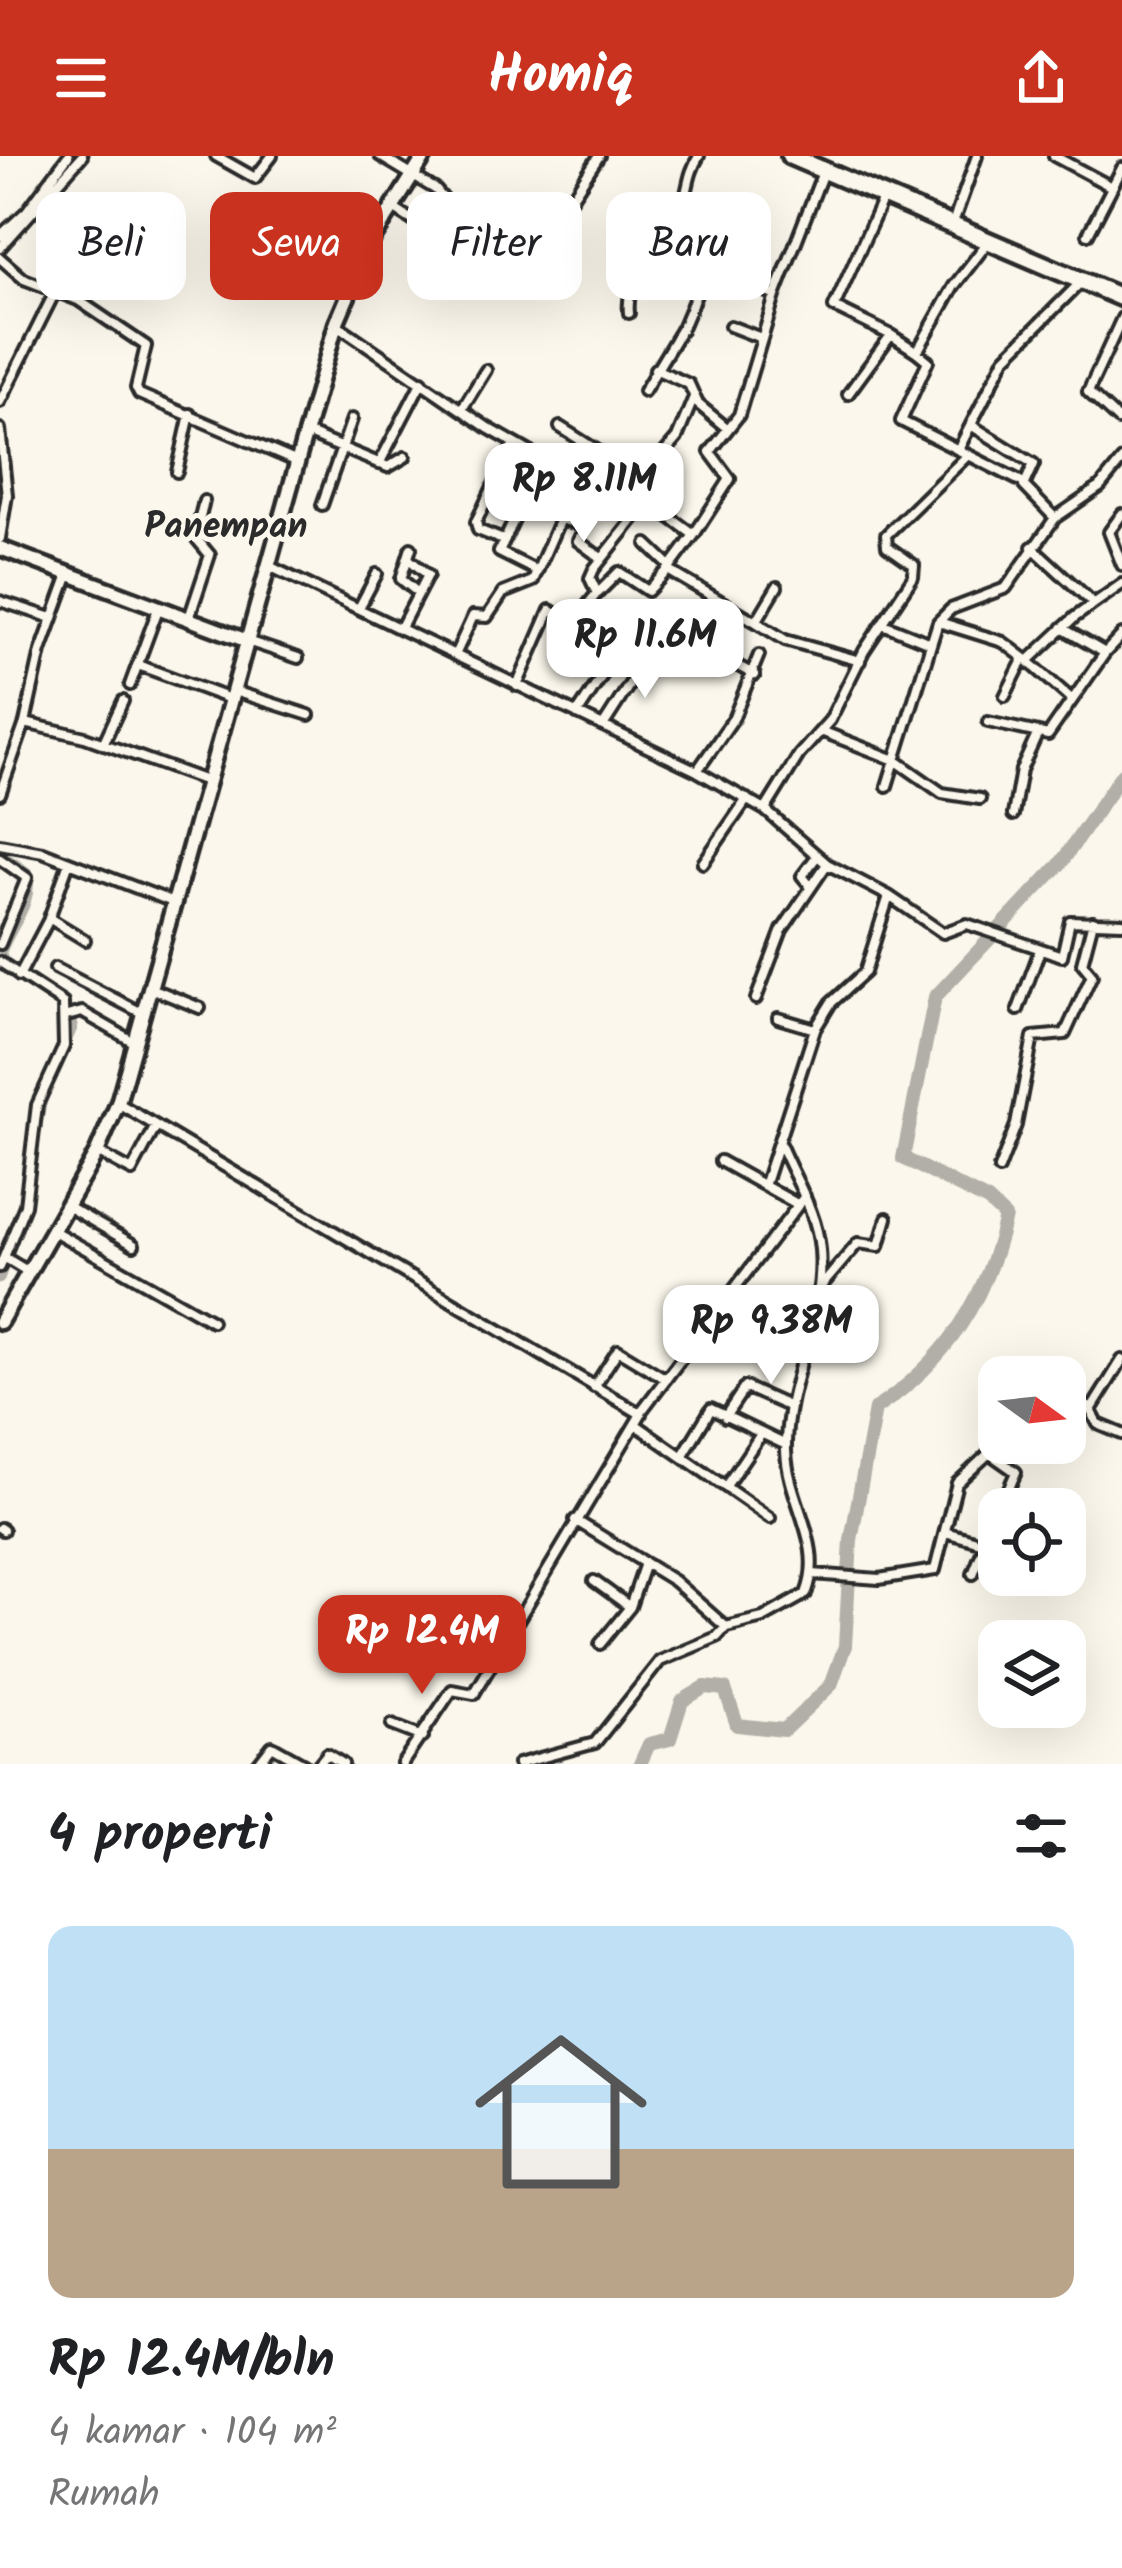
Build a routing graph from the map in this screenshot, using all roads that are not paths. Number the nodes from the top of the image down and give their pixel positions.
1 (82, 156) edge
2 (216, 156) edge
3 (272, 156) edge
4 (380, 156) edge
5 (425, 156) edge
6 (599, 156) edge
7 (699, 156) edge
8 (790, 156) edge
9 (812, 156) edge
10 (977, 156) edge
11 (1054, 156) edge
12 (65, 163) edge
13 (1122, 168) edge
14 (824, 171) junction
15 (413, 176) junction
16 (1112, 188) junction
17 (438, 192) edge
18 (575, 192) edge
19 (884, 196) junction
20 (392, 207) junction
21 (955, 216) junction
22 (407, 217) edge
23 (1088, 234) dead end
24 (0, 236) edge
25 (988, 241) junction
26 (0, 253) edge
27 (1082, 281) junction
28 (36, 284) edge
29 (1122, 289) edge
30 (775, 296) junction
31 (1122, 298) edge
32 (51, 300) edge
33 (78, 300) edge
34 (629, 313) dead end
35 (1122, 318) edge
36 (336, 324) junction
37 (730, 326) dead end
38 (890, 335) junction
39 (761, 338) junction
40 (917, 352) junction
41 (656, 368) junction
42 (486, 370) dead end
43 (422, 381) junction
44 (644, 391) dead end
45 (848, 394) dead end
46 (694, 397) junction
47 (0, 402) edge
48 (462, 409) junction
49 (190, 414) junction
50 (352, 419) dead end
51 (1118, 420) dead end
52 (974, 427) junction
53 (560, 428) dead end
54 (728, 428) junction
55 (0, 429) edge
56 (304, 432) junction
57 (514, 442) junction
58 (339, 446) junction
59 (958, 450) junction
60 (2, 452) edge
61 (968, 455) junction
62 (405, 457) dead end
63 (543, 459) junction
64 (296, 461) junction
65 (379, 464) junction
66 (1120, 466) edge
67 (177, 472) dead end
68 (618, 480) junction
69 (1024, 483) junction
70 (632, 490) junction
71 (601, 493) junction
72 (204, 500) dead end
73 (648, 501) junction
74 (322, 505) dead end
75 (1122, 514) edge
76 (1055, 518) junction
77 (584, 526) junction
78 (694, 535) junction
79 (0, 538) edge
80 (503, 541) junction
81 (646, 544) dead end
82 (1032, 547) junction
83 (0, 548) edge
84 (411, 548) dead end
85 (602, 558) junction
86 (410, 560) junction
87 (266, 565) junction
88 (1122, 565) edge
89 (669, 568) junction
90 (538, 571) junction
91 (69, 574) junction
92 (377, 574) dead end
93 (1122, 584) edge
94 (777, 587) dead end
95 (417, 592) junction
96 (597, 593) junction
97 (0, 601) edge
98 (1094, 603) junction
99 (359, 608) junction
100 (158, 609) junction
101 (52, 618) junction
102 (188, 620) junction
103 (756, 622) junction
104 (938, 622) junction
105 (573, 623) junction
106 (883, 624) junction
107 (1062, 628) junction
108 (400, 629) junction
109 (1122, 635) edge
110 (245, 640) junction
111 (930, 643) junction
112 (651, 651) dead end
113 (1105, 653) junction
114 (455, 655) junction
115 (620, 655) junction
116 (759, 655) dead end
117 (298, 658) dead end
118 (1026, 660) junction
119 (860, 661) junction
120 (138, 665) junction
121 (754, 675) junction
122 (130, 685) dead end
123 (517, 686) junction
124 (231, 695) junction
125 (1005, 696) dead end
126 (1069, 698) junction
127 (123, 701) dead end
128 (577, 714) junction
129 (309, 716) dead end
130 (988, 722) dead end
131 (26, 723) junction
132 (602, 726) junction
133 (821, 731) junction
134 (1037, 735) junction
135 (103, 744) junction
136 (895, 760) junction
137 (697, 771) junction
138 (208, 782) junction
139 (887, 786) dead end
140 (0, 794) edge
141 (747, 799) junction
142 (980, 799) dead end
143 (765, 810) junction
144 (1013, 814) dead end
145 (0, 844) edge
146 (817, 855) junction
147 (0, 859) edge
148 (69, 862) junction
149 (703, 863) dead end
150 (827, 864) junction
151 (812, 887) junction
152 (889, 896) junction
153 (175, 902) junction
154 (49, 919) junction
155 (1093, 921) junction
156 (1122, 923) edge
157 (86, 940) dead end
158 (0, 944) edge
159 (1040, 950) junction
160 (0, 962) edge
161 (55, 968) dead end
162 (20, 972) junction
163 (151, 988) junction
164 (756, 999) dead end
165 (200, 1008) dead end
166 (1018, 1010) dead end
167 (143, 1013) junction
168 (70, 1014) junction
169 (778, 1018) dead end
170 (815, 1030) junction
171 (134, 1043) junction
172 (118, 1103) junction
173 (156, 1126) junction
174 (781, 1145) junction
175 (97, 1152) junction
176 (720, 1161) dead end
177 (999, 1169) dead end
178 (765, 1183) junction
179 (801, 1200) junction
180 (66, 1206) junction
181 (887, 1218) dead end
182 (51, 1230) junction
183 (134, 1246) dead end
184 (5, 1260) edge
185 (27, 1271) junction
186 (818, 1291) junction
187 (212, 1321) dead end
188 (0, 1322) edge
189 (1122, 1360) edge
190 (666, 1378) junction
191 (594, 1387) junction
192 (790, 1408) junction
193 (1086, 1409) edge
194 (1091, 1410) junction
195 (640, 1413) junction
196 (725, 1417) junction
197 (638, 1426) junction
198 (1122, 1434) edge
199 (759, 1437) junction
200 (786, 1445) junction
201 (683, 1455) junction
202 (978, 1464) edge
203 (1002, 1464) edge
204 (726, 1486) junction
205 (1009, 1488) edge
206 (770, 1518) dead end
207 (575, 1520) junction
208 (946, 1532) junction
209 (978, 1541) edge
210 (978, 1560) edge
211 (644, 1565) junction
212 (812, 1574) junction
213 (973, 1574) dead end
214 (594, 1581) dead end
215 (630, 1607) junction
216 (726, 1627) junction
217 (600, 1644) dead end
218 (392, 1725) dead end
219 (423, 1737) junction
220 (258, 1764) edge
221 (304, 1764) edge
222 (319, 1764) edge
223 (343, 1764) edge
224 (402, 1764) edge
225 (518, 1764) edge

1 - 12 street
2 - 3 street
4 - 15 street
5 - 15 main road
6 - 18 street
7 - 34 street
8 - 14 highway
9 - 21 highway
10 - 21 street
11 - 16 street
12 - 24 street
12 - 26 street
13 - 16 street
14 - 19 highway
14 - 30 street
15 - 17 street
15 - 20 main road
16 - 23 street
19 - 21 highway
19 - 38 street
20 - 22 street
20 - 36 main road
21 - 25 highway
21 - 29 highway
25 - 27 highway
25 - 40 street
26 - 28 street
27 - 31 highway
27 - 52 street
30 - 39 street
30 - 41 street
32 - 47 street
33 - 49 street
35 - 51 street
36 - 43 street
36 - 56 main road
37 - 39 street
38 - 40 street
38 - 45 street
39 - 54 street
40 - 59 street
41 - 44 street
41 - 46 street
42 - 48 street
43 - 48 street
43 - 65 street
46 - 54 street
46 - 70 street
48 - 57 street
49 - 64 street
49 - 67 street
50 - 58 street
52 - 59 street
52 - 69 street
53 - 68 street
54 - 78 street
55 - 60 street
56 - 58 street
56 - 64 main road
57 - 63 street
57 - 80 street
58 - 65 street
58 - 74 street
59 - 61 street
60 - 79 street
61 - 69 street
61 - 106 street
62 - 65 street
63 - 71 street
63 - 80 street
64 - 87 main road
66 - 76 street
68 - 70 street
68 - 71 street
69 - 76 street
70 - 73 street
71 - 77 street
72 - 102 street
73 - 78 street
73 - 85 street
75 - 88 street
76 - 82 street
77 - 85 street
77 - 90 street
78 - 89 street
80 - 90 street
81 - 89 street
82 - 98 street
82 - 104 street
83 - 91 main road
84 - 86 street
85 - 96 street
86 - 95 street
86 - 95 street
87 - 99 street
87 - 110 main road
89 - 96 street
89 - 103 street
90 - 114 street
91 - 100 main road
91 - 101 street
92 - 99 street
93 - 98 street
94 - 103 street
95 - 108 street
96 - 105 street
97 - 101 street
98 - 107 street
99 - 108 street
100 - 102 main road
100 - 120 street
101 - 131 street
102 - 110 main road
103 - 119 street
104 - 111 street
104 - 118 street
105 - 115 street
105 - 123 street
106 - 111 street
106 - 119 street
107 - 113 street
107 - 118 street
108 - 114 street
109 - 113 street
110 - 117 street
110 - 124 main road
111 - 136 street
112 - 132 street
113 - 126 street
114 - 123 street
115 - 121 street
115 - 128 street
116 - 121 street
118 - 125 street
118 - 126 street
119 - 133 street
120 - 122 street
120 - 124 street
121 - 137 street
123 - 128 street
124 - 129 street
124 - 138 main road
126 - 134 street
127 - 135 street
128 - 132 street
130 - 134 street
131 - 135 street
131 - 140 street
132 - 137 street
133 - 136 street
133 - 143 street
134 - 144 street
135 - 138 street
136 - 139 street
136 - 142 street
137 - 141 street
138 - 153 main road
141 - 143 street
141 - 149 street
143 - 146 street
145 - 148 street
146 - 150 street
146 - 151 street
147 - 158 street
148 - 153 street
148 - 154 street
150 - 151 street
150 - 152 street
151 - 164 street
152 - 159 street
152 - 170 street
153 - 163 main road
154 - 157 street
154 - 162 street
155 - 156 street
155 - 159 street
155 - 177 street
159 - 166 street
160 - 162 street
161 - 167 street
162 - 168 street
163 - 165 street
163 - 167 main road
167 - 171 main road
168 - 171 street
168 - 184 street
169 - 170 street
170 - 174 street
171 - 172 main road
172 - 173 street
172 - 175 main road
173 - 175 street
173 - 191 street
174 - 178 street
174 - 179 street
175 - 180 main road
176 - 178 street
178 - 179 street
179 - 186 street
179 - 190 street
180 - 182 main road
180 - 183 street
181 - 186 street
182 - 185 main road
182 - 187 street
184 - 185 street
185 - 188 main road
186 - 192 street
189 - 194 street
190 - 191 street
190 - 195 street
191 - 195 street
192 - 196 street
192 - 200 street
193 - 194 street
194 - 198 street
195 - 197 street
196 - 199 street
196 - 201 street
197 - 201 street
197 - 207 street
199 - 200 street
199 - 204 street
200 - 212 street
201 - 204 street
202 - 208 street
203 - 205 street
204 - 206 street
207 - 211 street
207 - 219 street
208 - 209 street
208 - 212 street
210 - 213 street
211 - 215 street
211 - 216 street
212 - 216 street
214 - 215 street
215 - 217 street
216 - 225 street
218 - 219 street
219 - 224 street
220 - 221 street
222 - 223 street

